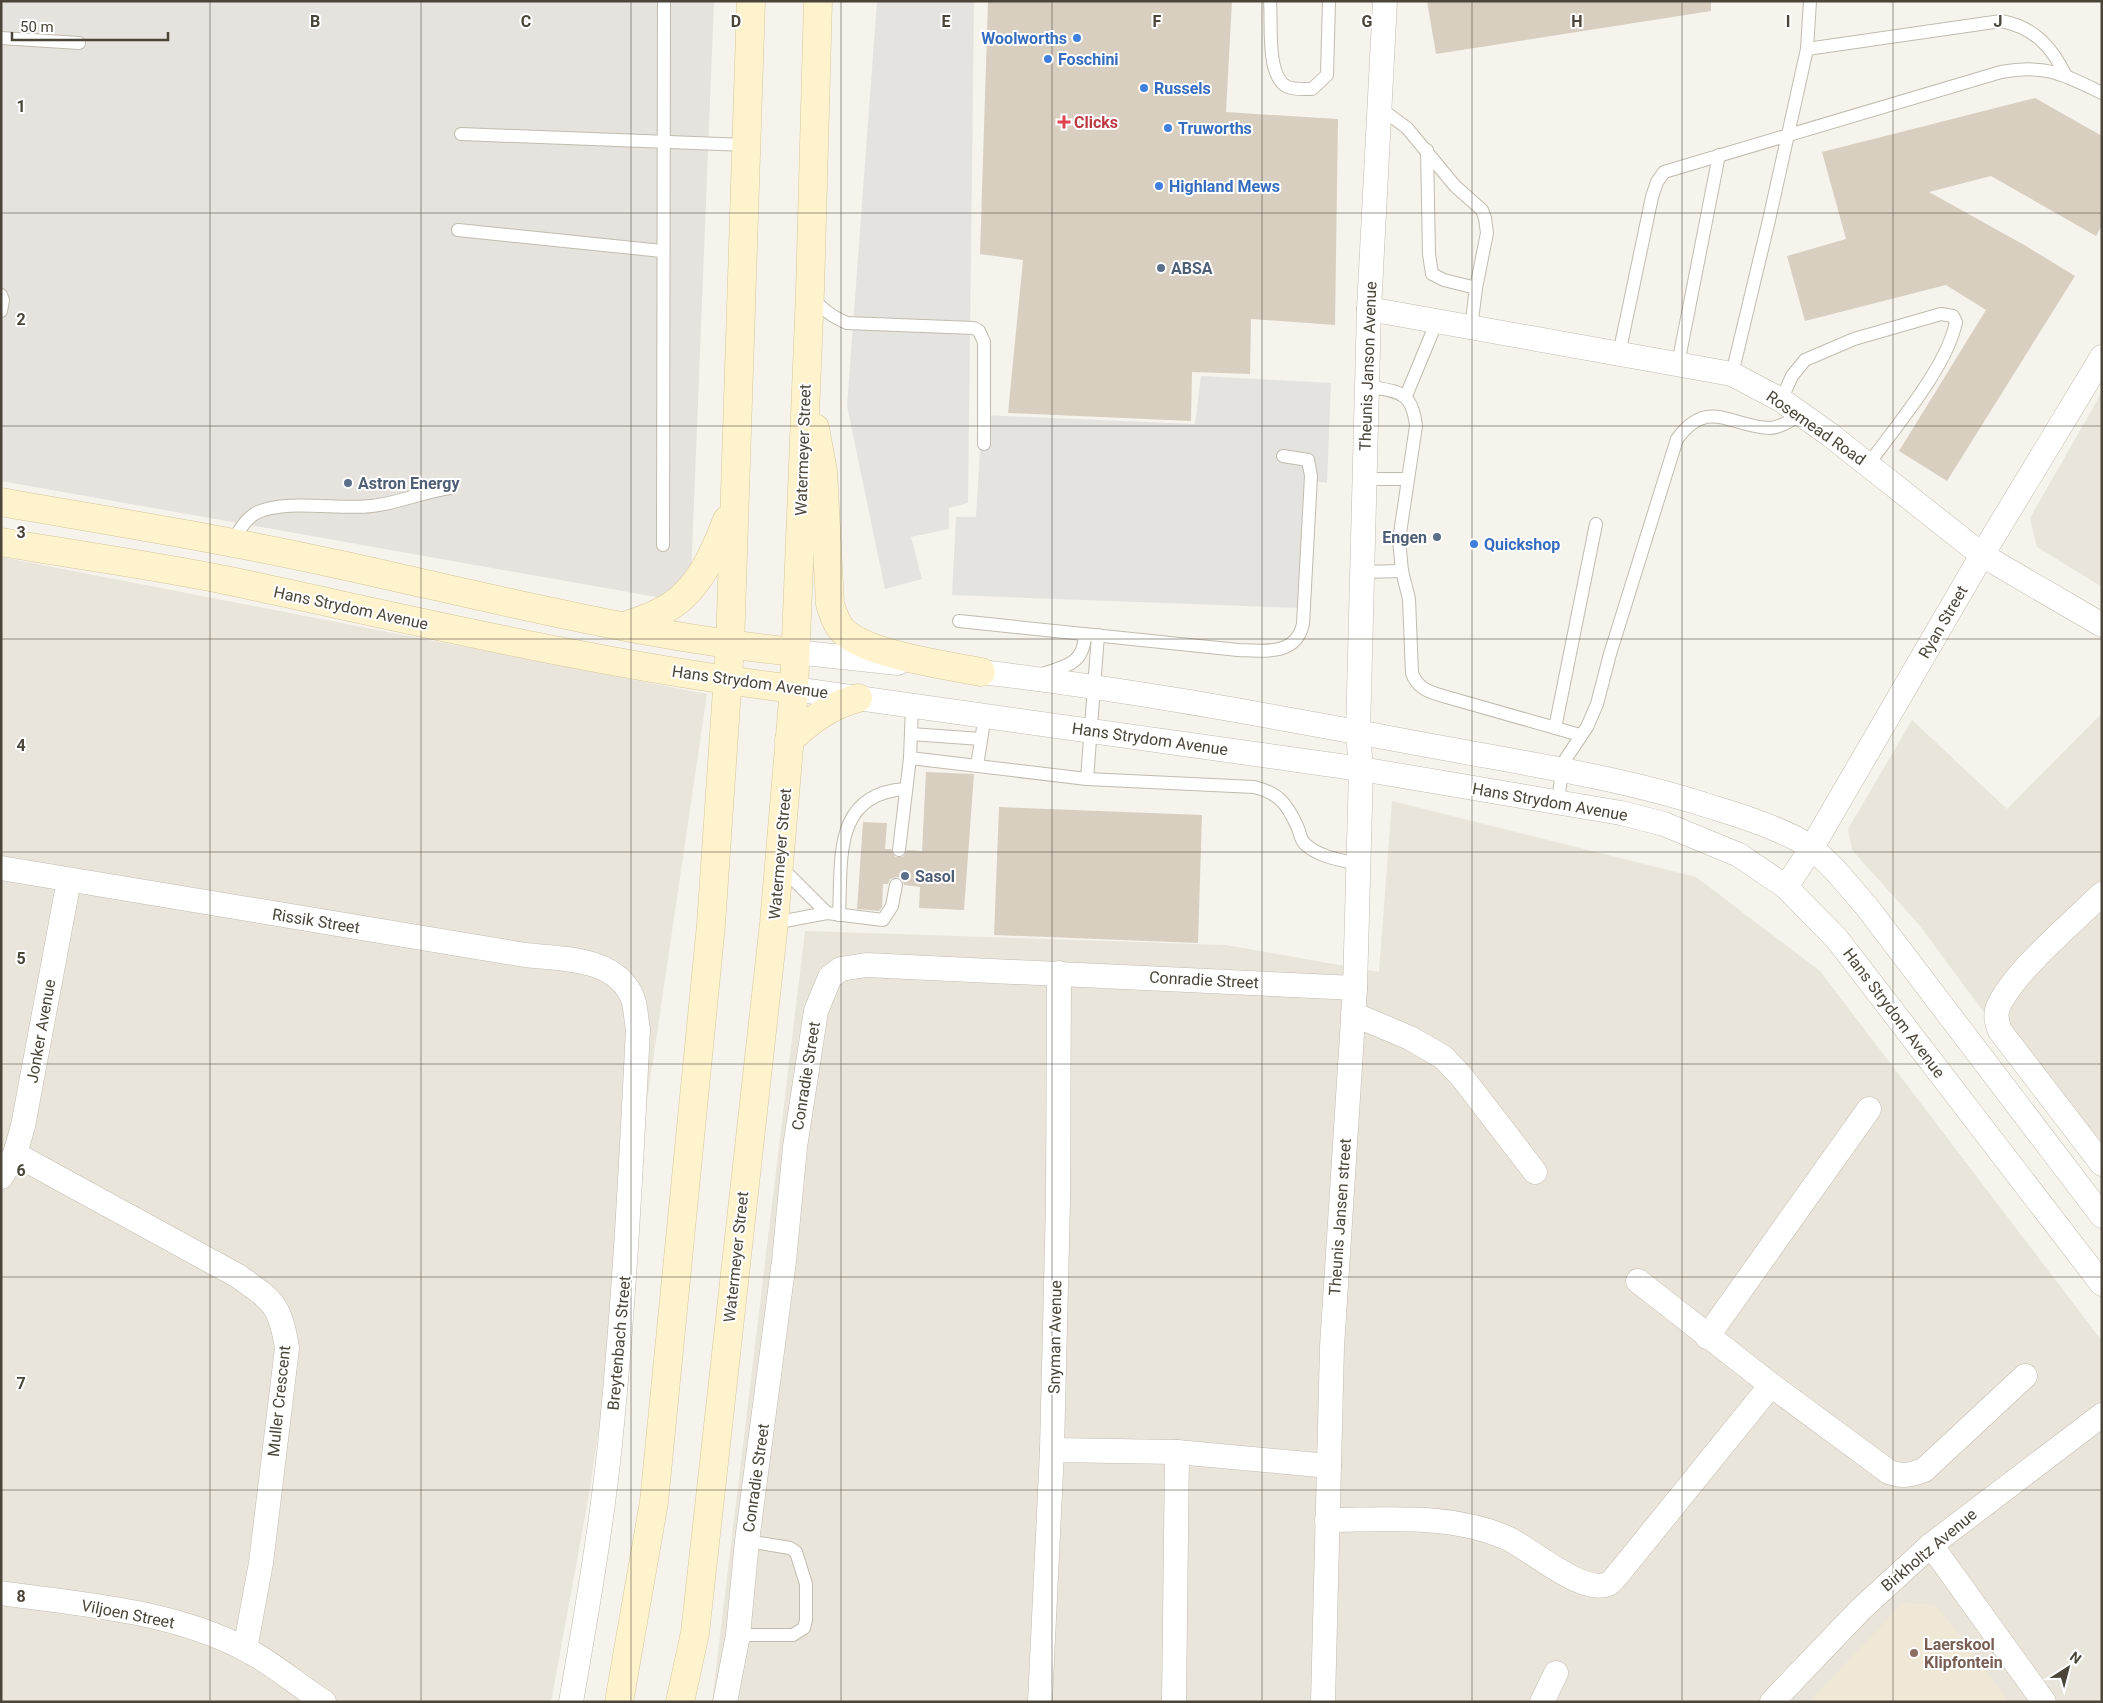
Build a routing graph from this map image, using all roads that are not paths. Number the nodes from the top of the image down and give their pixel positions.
1 (664, 1) edge
2 (751, 1) edge
3 (818, 1) edge
4 (1270, 1) edge
5 (1329, 1) edge
6 (1385, 1) edge
7 (1810, 1) edge
8 (1, 38) edge
9 (79, 43) dead end
10 (1807, 49) junction
11 (2066, 76) junction
12 (2102, 93) edge
13 (1380, 108) junction
14 (461, 134) dead end
15 (1788, 134) junction
16 (662, 142) junction
17 (746, 145) junction
18 (1427, 150) junction
19 (1719, 155) junction
20 (458, 230) dead end
21 (662, 251) junction
22 (1476, 288) junction
23 (810, 291) junction
24 (1, 295) edge
25 (1369, 309) junction
26 (1, 311) edge
27 (1437, 322) junction
28 (1472, 328) junction
29 (1619, 354) junction
30 (2102, 357) edge
31 (1678, 364) junction
32 (1732, 374) junction
33 (806, 378) junction
34 (1367, 386) junction
35 (1406, 396) junction
36 (1781, 400) junction
37 (1801, 414) junction
38 (984, 444) dead end
39 (1283, 456) dead end
40 (1868, 465) junction
41 (1364, 478) junction
42 (1407, 479) junction
43 (450, 488) dead end
44 (734, 500) junction
45 (1, 502) edge
46 (1596, 524) dead end
47 (1, 542) edge
48 (231, 543) junction
49 (663, 545) dead end
50 (1982, 555) junction
51 (1402, 571) junction
52 (1362, 572) junction
53 (959, 620) dead end
54 (624, 626) junction
55 (2102, 626) edge
56 (1085, 634) junction
57 (1098, 635) junction
58 (730, 646) junction
59 (795, 652) junction
60 (980, 672) junction
61 (1029, 678) junction
62 (728, 681) junction
63 (1096, 686) junction
64 (794, 689) junction
65 (858, 698) junction
66 (912, 706) junction
67 (985, 716) junction
68 (1554, 728) junction
69 (1092, 730) junction
70 (1358, 732) junction
71 (911, 734) junction
72 (1580, 735) junction
73 (981, 739) junction
74 (789, 740) junction
75 (910, 758) junction
76 (977, 766) junction
77 (1360, 769) junction
78 (1562, 770) junction
79 (1087, 779) junction
80 (905, 788) junction
81 (1558, 802) junction
82 (1811, 849) junction
83 (899, 850) dead end
84 (1358, 864) junction
85 (779, 865) junction
86 (1, 868) edge
87 (69, 880) junction
88 (896, 885) dead end
89 (1786, 887) junction
90 (2100, 901) edge
91 (833, 914) junction
92 (774, 923) junction
93 (1059, 973) junction
94 (625, 984) joint
95 (1355, 988) junction
96 (1353, 1014) junction
97 (1869, 1110) dead end
98 (15, 1154) junction
99 (2102, 1164) edge
100 (1536, 1172) dead end
101 (1, 1177) edge
102 (2102, 1216) edge
103 (1638, 1281) dead end
104 (2102, 1284) edge
105 (1707, 1337) junction
106 (2025, 1376) dead end
107 (1771, 1385) junction
108 (2102, 1414) edge
109 (1052, 1450) junction
110 (1177, 1452) junction
111 (1329, 1466) junction
112 (1327, 1520) junction
113 (747, 1541) junction
114 (1932, 1545) junction
115 (1, 1593) edge
116 (738, 1635) junction
117 (246, 1649) junction
118 (1556, 1673) dead end
119 (324, 1702) edge
120 (571, 1702) edge
121 (619, 1702) edge
122 (680, 1702) edge
123 (725, 1702) edge
124 (1040, 1702) edge
125 (1174, 1702) edge
126 (1323, 1702) edge
127 (1542, 1702) edge
128 (1772, 1702) edge
129 (2044, 1702) edge

1 - 16 lane
2 - 17 main road
3 - 23 main road, Watermeyer Street
4 - 5 lane
6 - 13 street, Theunis Janson Avenue
7 - 10 lane
8 - 9 lane
10 - 11 lane
10 - 15 lane
11 - 12 lane
11 - 15 lane
13 - 18 lane
13 - 25 street, Theunis Janson Avenue
14 - 16 lane
15 - 19 lane
15 - 32 lane
16 - 17 lane
16 - 21 lane
17 - 44 main road
18 - 22 lane
18 - 22 lane
19 - 29 lane
19 - 31 lane
20 - 21 lane
21 - 49 lane
22 - 28 lane
23 - 33 main road, Watermeyer Street
23 - 38 lane
24 - 26 lane
25 - 27 street, Rosemead Road
25 - 34 street, Theunis Janson Avenue
27 - 28 street, Rosemead Road
27 - 35 lane
28 - 29 street, Rosemead Road
29 - 31 street, Rosemead Road
30 - 50 street, Ryan Street
31 - 32 street, Rosemead Road
32 - 36 street, Rosemead Road
33 - 59 main road, Watermeyer Street
33 - 60 main road
34 - 35 lane
34 - 41 street, Theunis Janson Avenue
35 - 42 lane
36 - 37 street, Rosemead Road
36 - 40 lane
37 - 40 street, Rosemead Road
37 - 72 lane
39 - 57 lane
40 - 50 street, Rosemead Road
41 - 42 lane
41 - 52 street, Theunis Janson Avenue
42 - 51 lane
43 - 48 lane
44 - 54 main road
44 - 58 main road
45 - 48 main road, Hans Strydom Avenue
46 - 68 lane
47 - 62 main road, Hans Strydom Avenue
48 - 54 main road, Hans Strydom Avenue
50 - 55 street, Rosemead Road
50 - 82 street, Ryan Street
51 - 52 lane
51 - 68 lane
52 - 70 street, Theunis Janson Avenue
53 - 56 lane
54 - 58 main road, Hans Strydom Avenue
56 - 57 lane
56 - 61 lane
57 - 63 lane
58 - 59 main road, Hans Strydom Avenue
58 - 62 main road
59 - 60 street, Hans Strydom Avenue
59 - 64 main road, Watermeyer Street
60 - 61 street, Hans Strydom Avenue
61 - 63 street, Hans Strydom Avenue
62 - 64 main road, Hans Strydom Avenue
62 - 121 main road
63 - 69 lane
63 - 70 street, Hans Strydom Avenue
64 - 65 street, Hans Strydom Avenue
64 - 74 main road, Watermeyer Street
65 - 66 street, Hans Strydom Avenue
65 - 74 main road
66 - 67 street, Hans Strydom Avenue
66 - 71 lane
67 - 69 street, Hans Strydom Avenue
67 - 73 lane
68 - 72 lane
69 - 77 street, Hans Strydom Avenue
69 - 79 lane
70 - 77 street, Theunis Jansen street
70 - 78 street, Hans Strydom Avenue
71 - 73 lane
71 - 75 lane
72 - 78 lane
73 - 76 lane
74 - 85 main road, Watermeyer Street
75 - 76 lane
75 - 80 lane
76 - 79 lane
77 - 81 street, Hans Strydom Avenue
77 - 84 street, Theunis Jansen street
78 - 81 lane
78 - 82 street, Hans Strydom Avenue
79 - 84 lane
80 - 83 lane
80 - 91 lane
81 - 89 street, Hans Strydom Avenue
82 - 89 street, Ryan Street
82 - 102 street, Hans Strydom Avenue
84 - 95 street, Theunis Jansen street
85 - 91 lane
85 - 92 main road, Watermeyer Street
86 - 87 street, Rissik Street
87 - 94 street, Rissik Street
87 - 98 street, Jonker Avenue
88 - 91 lane
89 - 104 street, Hans Strydom Avenue
90 - 99 street
91 - 92 lane
92 - 122 main road, Watermeyer Street
93 - 95 street, Conradie Street
93 - 109 street, Snyman Avenue
93 - 113 street, Conradie Street
94 - 120 street, Breytenbach Street
95 - 96 street, Theunis Jansen street
96 - 100 street
96 - 111 street, Theunis Jansen street
97 - 105 street
98 - 101 street, Jonker Avenue
98 - 117 street, Muller Crescent
103 - 105 street
105 - 107 street
106 - 107 street
107 - 112 street
108 - 114 street, Birkholtz Avenue
109 - 110 street
109 - 124 street, Snyman Avenue
110 - 111 street
110 - 125 street
111 - 112 street, Theunis Jansen street
112 - 126 street, Theunis Jansen street
113 - 116 street, Conradie Street
113 - 116 lane
114 - 128 street, Birkholtz Avenue
114 - 129 street
115 - 117 street, Viljoen Street
116 - 123 street, Conradie Street
117 - 119 street, Viljoen Street
118 - 127 street

